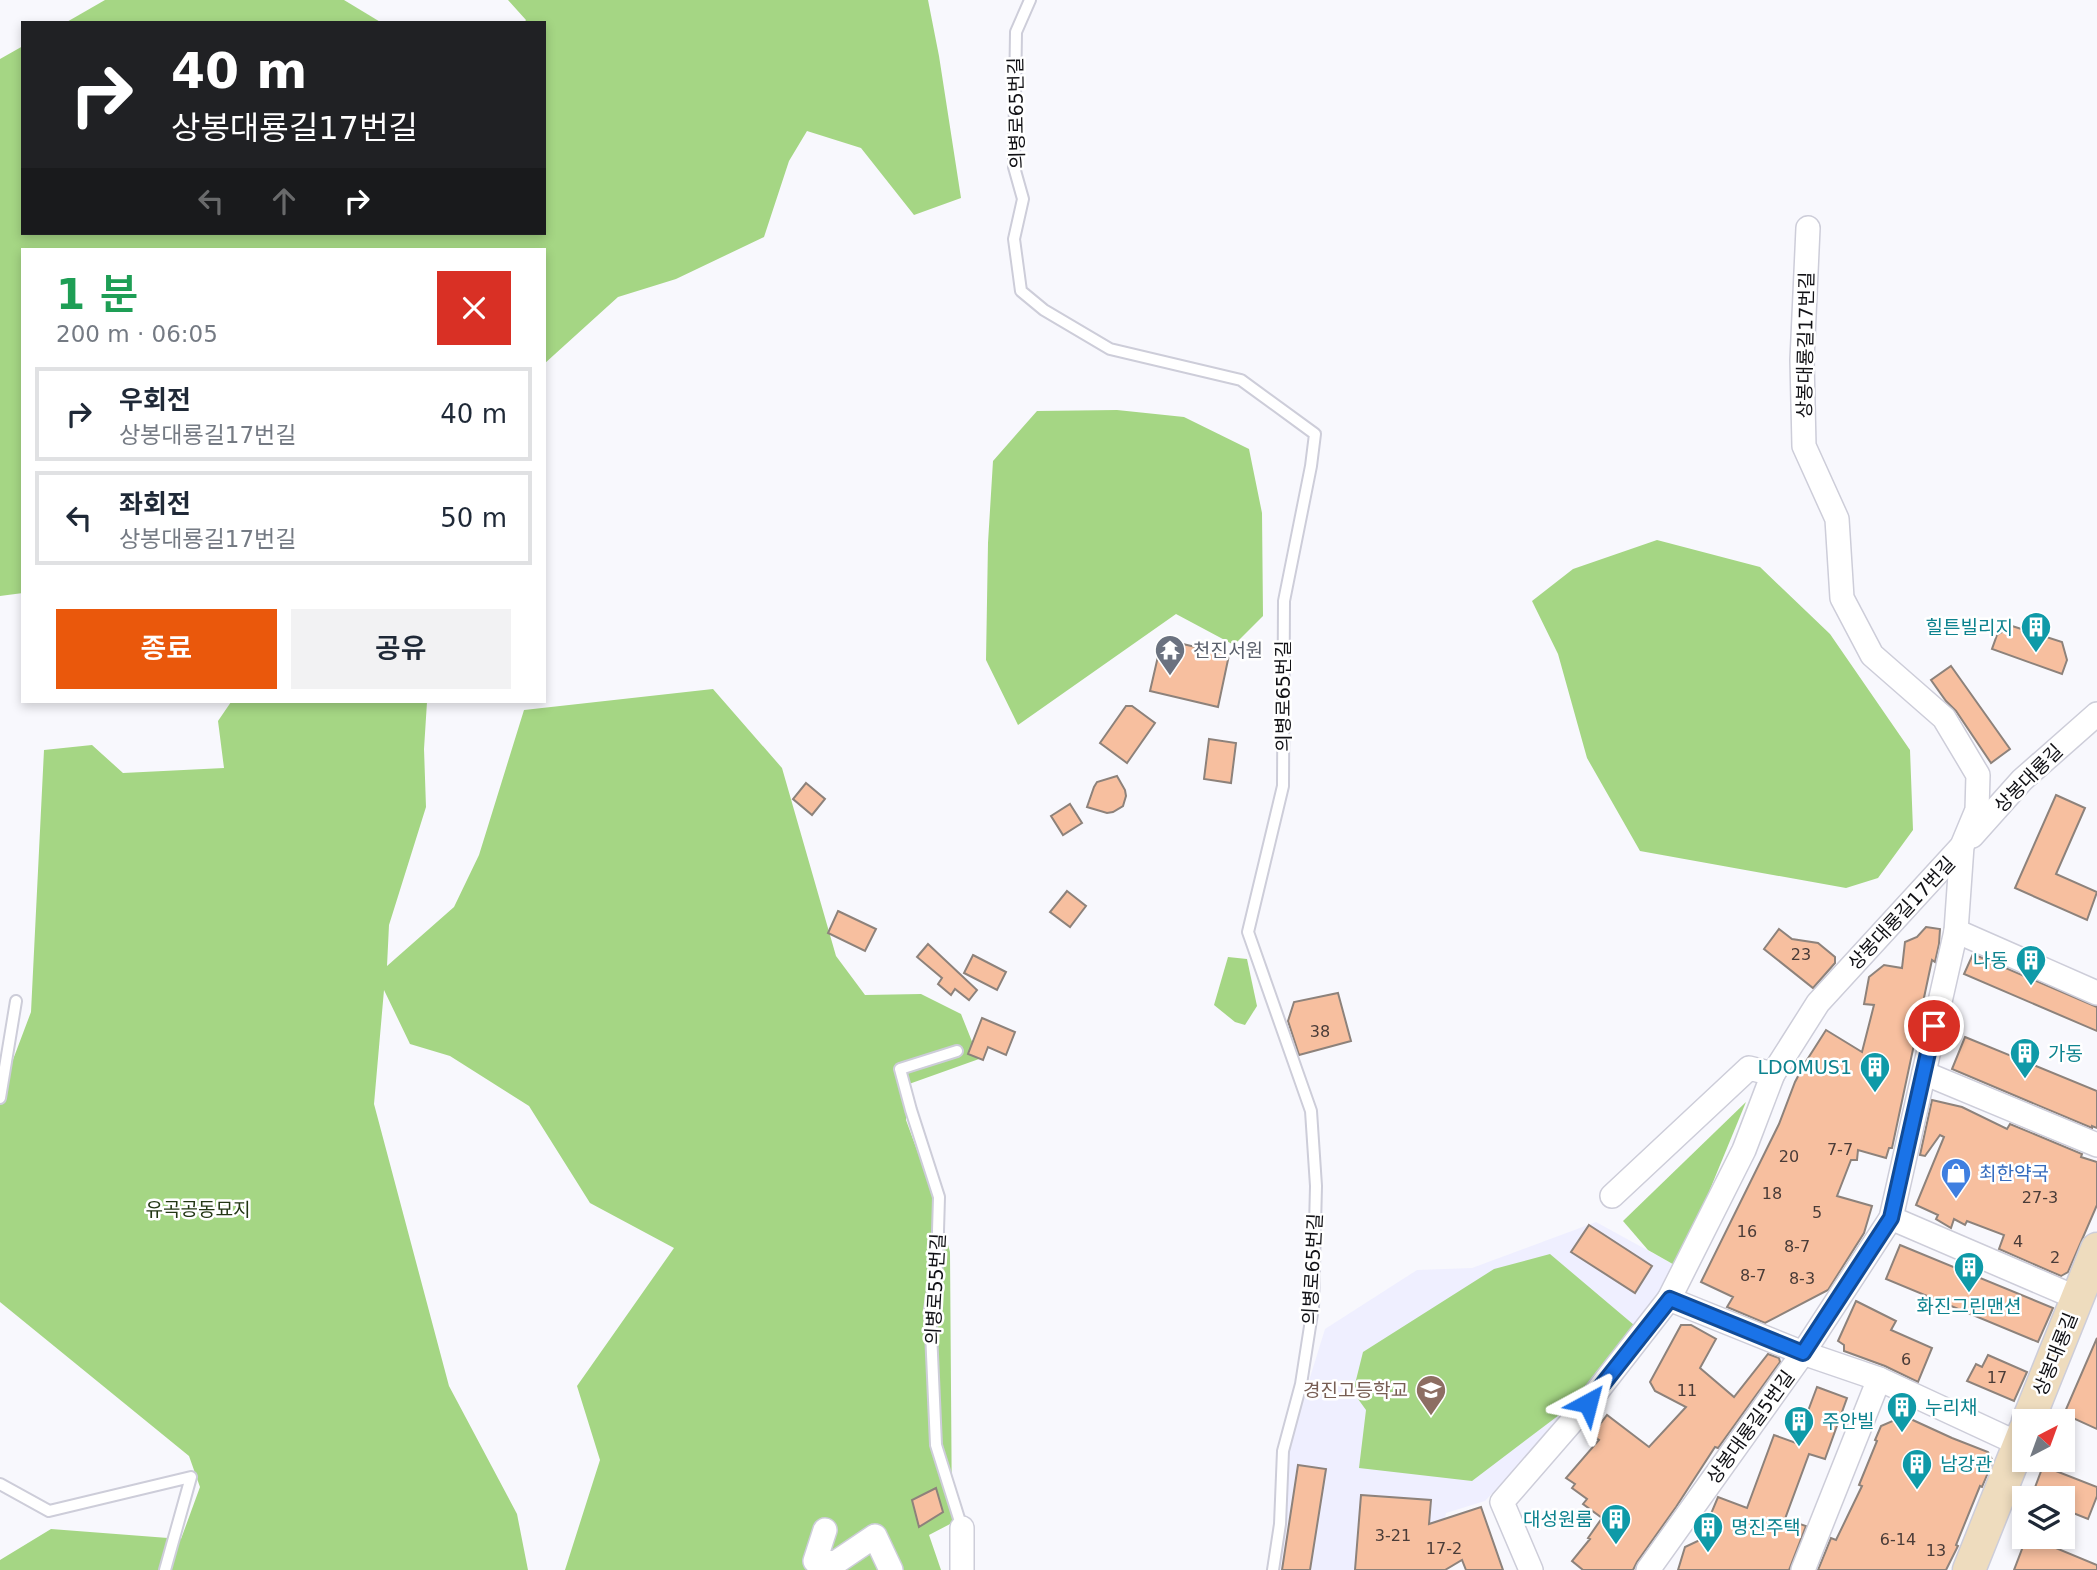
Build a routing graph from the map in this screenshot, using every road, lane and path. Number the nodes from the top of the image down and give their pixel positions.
1 (1030, 0) edge
2 (1808, 228) dead end
3 (2097, 714) edge
4 (1962, 846) junction
5 (1956, 931) junction
6 (2097, 993) edge
7 (16, 1001) dead end
8 (957, 1051) dead end
9 (1924, 1073) junction
10 (1773, 1074) junction
11 (0, 1098) edge
12 (2097, 1145) edge
13 (1612, 1196) dead end
14 (1891, 1218) junction
15 (2097, 1249) edge
16 (2077, 1298) junction
17 (1670, 1299) junction
18 (1803, 1353) junction
19 (1879, 1379) junction
20 (2033, 1409) edge
21 (2012, 1428) edge
22 (2012, 1462) edge
23 (0, 1484) edge
24 (962, 1528) joint
25 (825, 1530) dead end
26 (165, 1570) edge
27 (891, 1570) edge
28 (962, 1570) edge
29 (1273, 1570) edge
30 (1531, 1570) edge
31 (1648, 1570) edge
32 (1803, 1570) edge
33 (1969, 1570) edge

1 - 29 lane, 의병로65번길
2 - 4 street, 상봉대룡길17번길
3 - 4 street, 상봉대룡길
4 - 5 street
4 - 10 street, 상봉대룡길17번길
5 - 6 street
5 - 9 street
7 - 11 lane
8 - 24 lane, 의병로55번길
9 - 12 street
9 - 14 street
10 - 13 street
10 - 17 street, 상봉대룡길17번길
14 - 16 street
14 - 18 street
15 - 16 street, 상봉대룡길
16 - 20 street, 상봉대룡길
17 - 18 street
17 - 30 street
18 - 19 street
18 - 31 street, 상봉대룡길5번길
19 - 21 street
19 - 32 street
22 - 33 street, 상봉대룡길
23 - 26 lane
24 - 28 street, 의병로55번길
25 - 27 street

